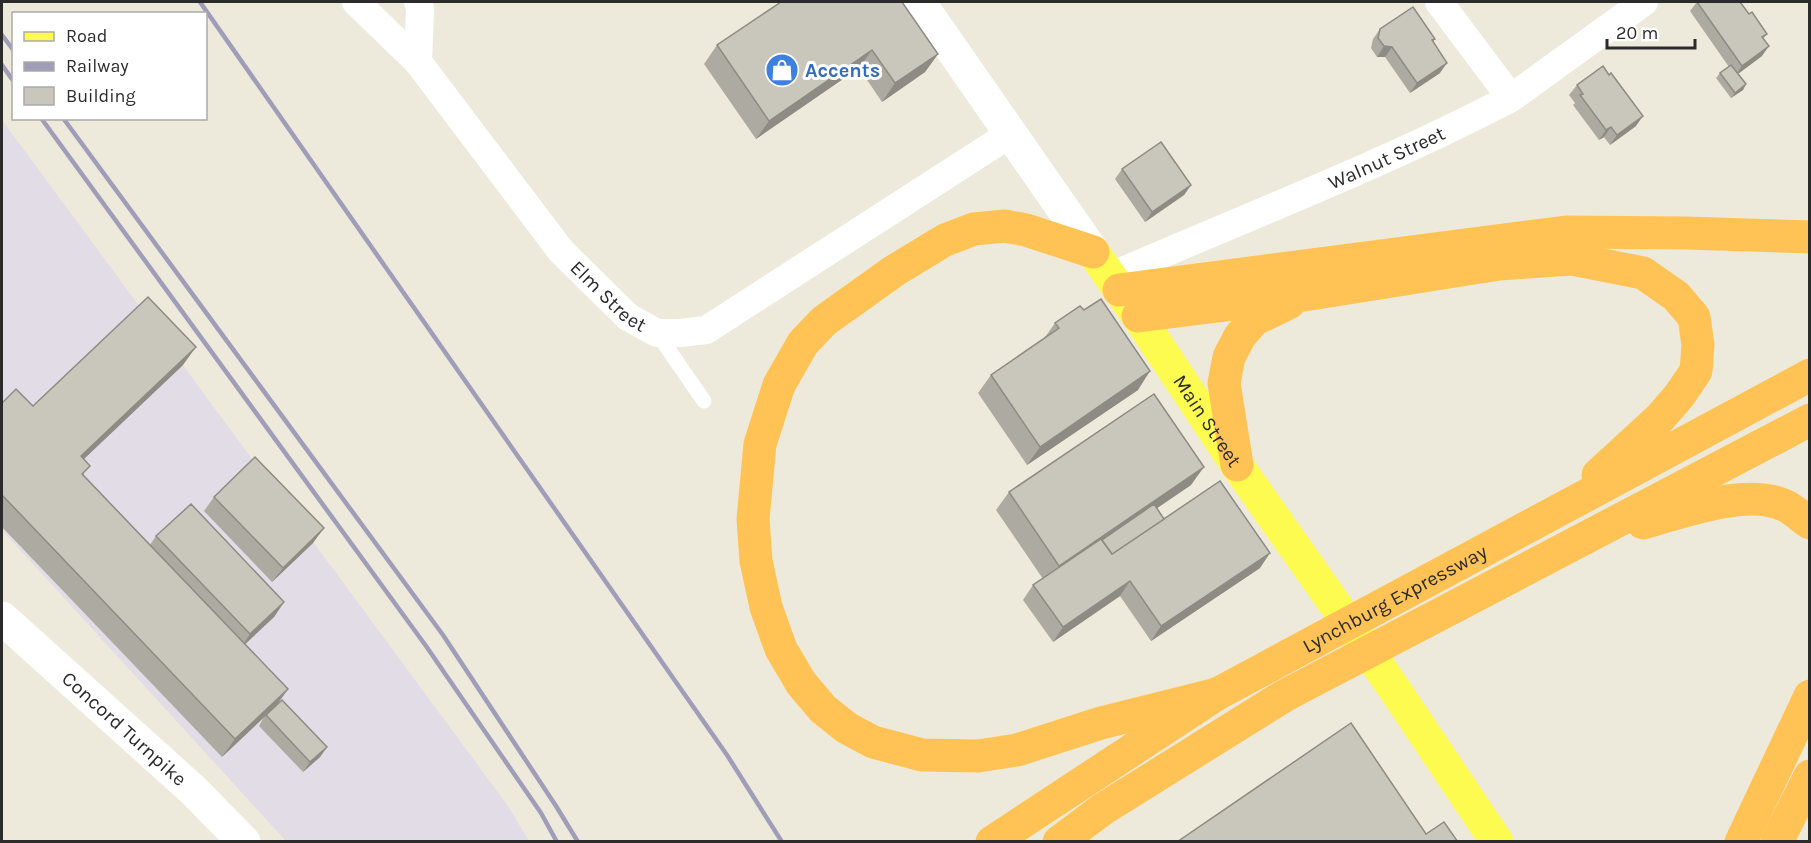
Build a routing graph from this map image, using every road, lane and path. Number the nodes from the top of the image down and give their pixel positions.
1 (356, 2) edge
2 (418, 2) edge
3 (919, 2) edge
4 (1439, 2) edge
5 (1644, 2) edge
6 (418, 62) junction
7 (1511, 98) junction
8 (1010, 134) junction
9 (1809, 237) edge
10 (1115, 284) junction
11 (1304, 295) junction
12 (657, 333) junction
13 (1809, 375) edge
14 (704, 401) dead end
15 (1809, 420) edge
16 (1237, 465) junction
17 (1566, 505) junction
18 (1809, 523) edge
19 (1578, 542) junction
20 (2, 618) edge
21 (1217, 694) junction
22 (1809, 696) edge
23 (1809, 776) edge
24 (244, 842) edge
25 (992, 842) edge
26 (1059, 842) edge
27 (1497, 842) edge
28 (1741, 842) edge
29 (1777, 842) edge

1 - 6 street, Elm Street
2 - 6 street
3 - 8 street, Main Street
4 - 7 street
5 - 7 street, Walnut Street
6 - 12 street, Elm Street
7 - 10 street, Walnut Street
8 - 10 street, Main Street
8 - 12 street, Elm Street
9 - 10 highway
10 - 11 highway
10 - 16 main road, Main Street
10 - 21 highway
11 - 16 highway
11 - 17 highway
12 - 14 lane
13 - 17 highway, Lynchburg Expressway
15 - 19 highway, Lynchburg Expressway
16 - 27 main road, Main Street
17 - 21 highway, Lynchburg Expressway
18 - 19 highway
19 - 26 highway, Lynchburg Expressway
20 - 24 street, Concord Turnpike
21 - 25 highway, Lynchburg Expressway
22 - 28 highway
23 - 29 highway

